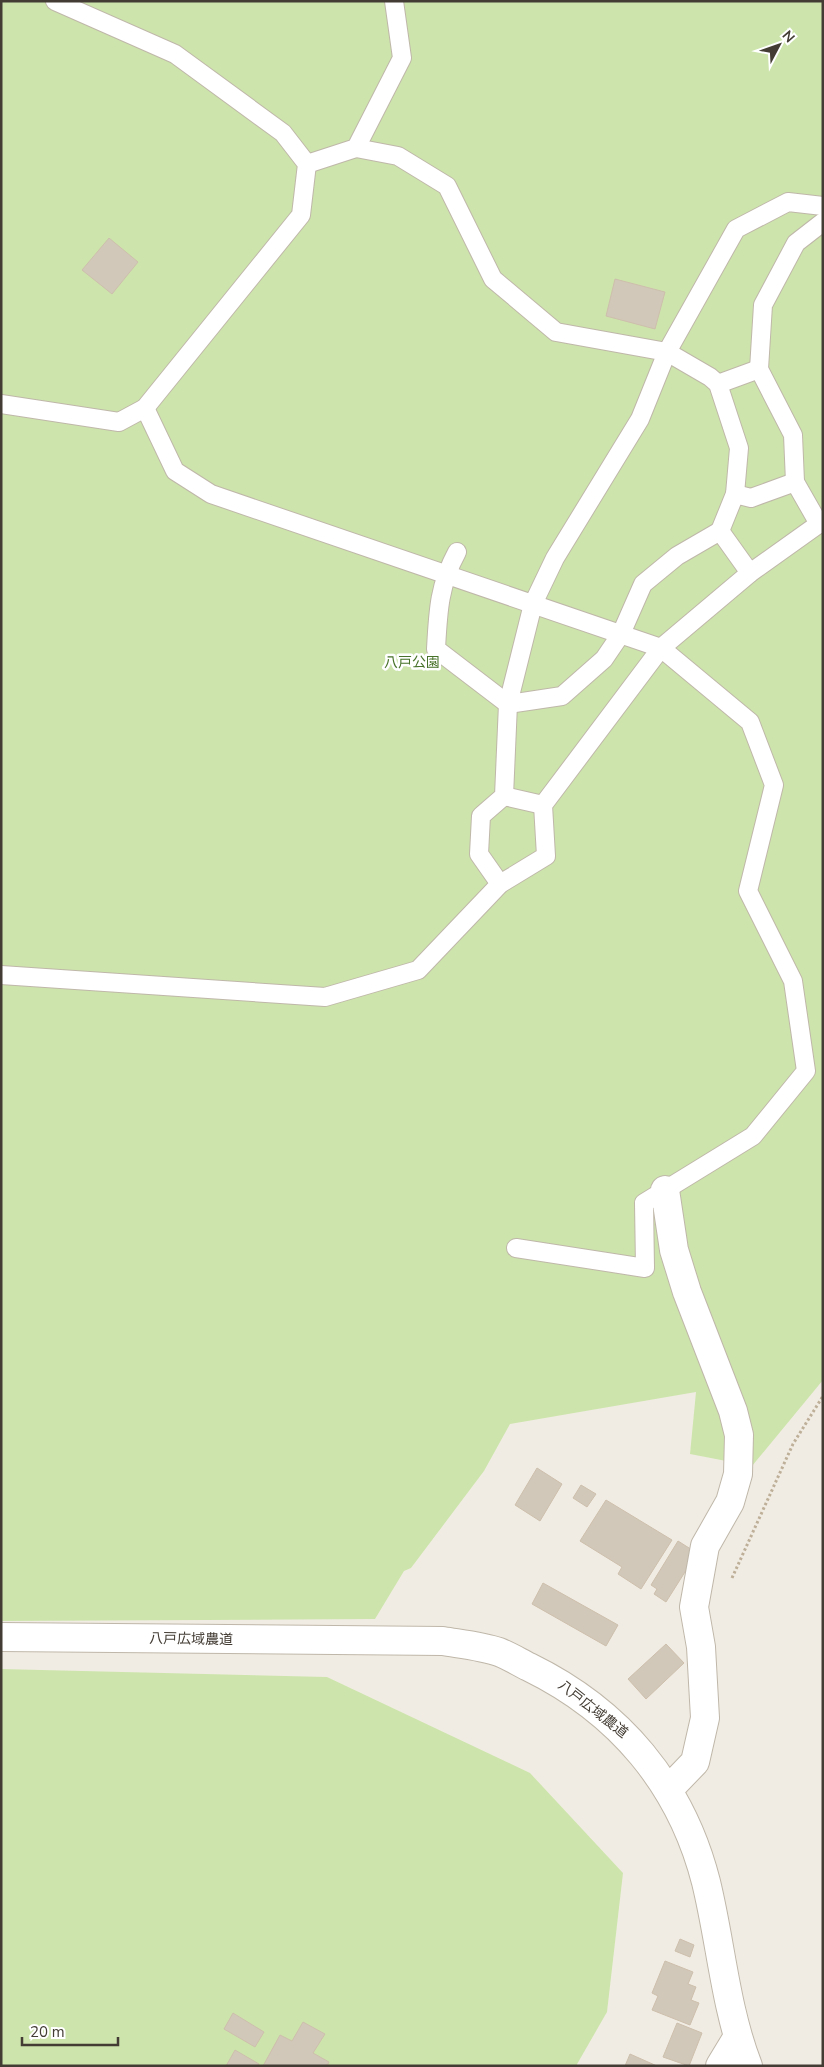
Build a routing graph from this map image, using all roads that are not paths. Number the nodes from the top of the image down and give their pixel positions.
1 (55, 1) edge
2 (394, 1) edge
3 (356, 148) junction
4 (307, 164) junction
5 (823, 206) edge
6 (823, 222) edge
7 (667, 352) junction
8 (759, 368) junction
9 (718, 384) junction
10 (1, 404) edge
11 (144, 408) junction
12 (795, 482) junction
13 (735, 494) junction
14 (821, 523) edge
15 (720, 531) junction
16 (457, 552) dead end
17 (750, 572) junction
18 (445, 574) junction
19 (534, 604) junction
20 (621, 634) junction
21 (661, 648) junction
22 (508, 704) junction
23 (504, 796) junction
24 (543, 805) junction
25 (500, 884) junction
26 (1, 975) edge
27 (665, 1190) junction
28 (516, 1248) dead end
29 (1, 1636) edge
30 (668, 1790) junction
31 (737, 2038) junction
32 (720, 2066) edge
33 (748, 2066) edge

1 - 4 lane
2 - 3 lane
3 - 4 lane
3 - 7 lane
4 - 11 lane
5 - 7 lane
6 - 8 lane
7 - 9 lane
7 - 19 lane
8 - 9 lane
8 - 12 lane
9 - 13 lane
10 - 11 lane
11 - 18 lane
12 - 13 lane
12 - 14 lane
13 - 15 lane
14 - 17 lane
15 - 17 lane
15 - 20 lane
16 - 18 lane
17 - 21 lane
18 - 19 lane
18 - 22 lane
19 - 20 lane
19 - 22 lane
20 - 21 lane
20 - 22 lane
21 - 24 lane
21 - 27 lane
22 - 23 lane
23 - 24 lane
23 - 25 lane
24 - 25 lane
25 - 26 lane
27 - 28 lane
27 - 30 street
29 - 30 street, 八戸広域農道
30 - 31 street, 八戸広域農道
31 - 32 street
31 - 33 street, 八戸広域農道

